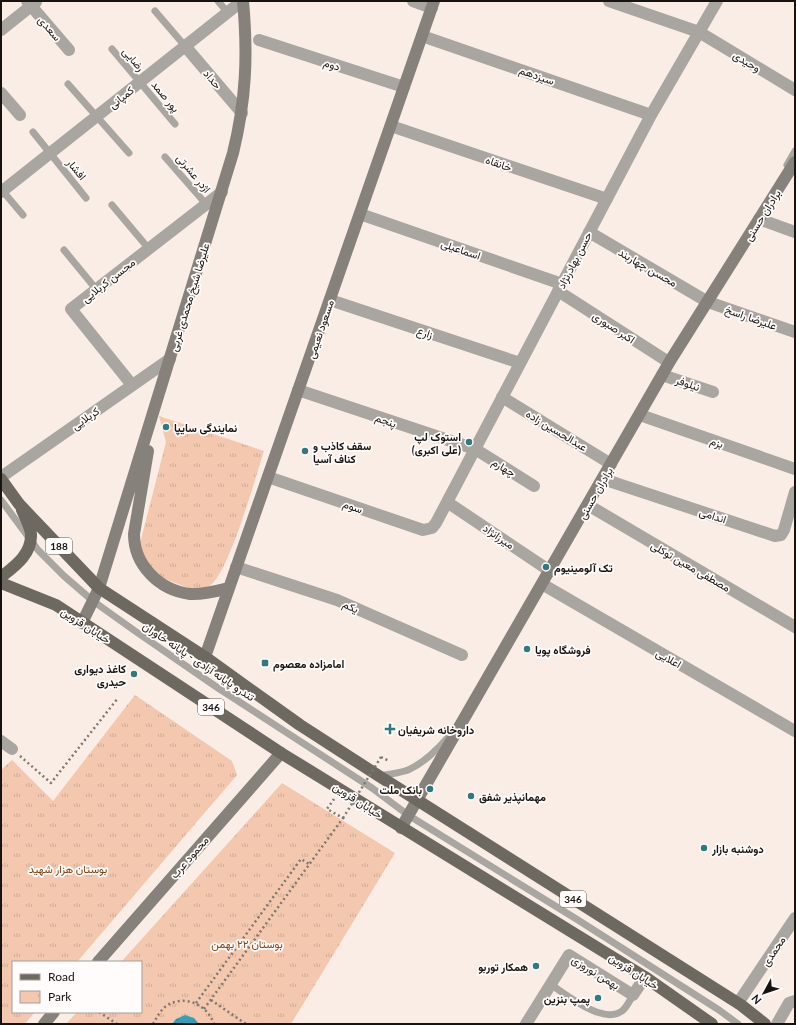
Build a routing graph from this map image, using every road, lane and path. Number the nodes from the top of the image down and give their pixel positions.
1 (218, 1) edge
2 (243, 1) edge
3 (413, 1) edge
4 (609, 1) edge
5 (717, 1) edge
6 (31, 3) edge
7 (433, 4) edge
8 (155, 11) dead end
9 (228, 13) junction
10 (1, 30) edge
11 (699, 32) junction
12 (422, 36) junction
13 (259, 40) dead end
14 (185, 46) junction
15 (112, 49) dead end
16 (69, 50) dead end
17 (140, 82) junction
18 (68, 84) dead end
19 (404, 87) junction
20 (795, 90) edge
21 (1, 92) edge
22 (242, 113) junction
23 (20, 115) dead end
24 (651, 115) junction
25 (97, 116) junction
26 (175, 124) dead end
27 (390, 126) junction
28 (33, 132) dead end
29 (795, 151) edge
30 (128, 153) dead end
31 (50, 154) junction
32 (165, 157) dead end
33 (795, 162) edge
34 (2, 191) edge
35 (222, 192) junction
36 (86, 198) dead end
37 (607, 199) junction
38 (206, 204) junction
39 (112, 205) dead end
40 (360, 214) junction
41 (23, 215) dead end
42 (759, 219) junction
43 (589, 232) junction
44 (795, 232) edge
45 (149, 249) junction
46 (64, 250) dead end
47 (560, 288) junction
48 (96, 289) junction
49 (330, 300) junction
50 (705, 300) junction
51 (795, 332) edge
52 (170, 359) junction
53 (669, 361) junction
54 (520, 363) junction
55 (662, 374) junction
56 (132, 386) junction
57 (298, 390) junction
58 (713, 392) dead end
59 (502, 397) junction
60 (153, 412) junction
61 (640, 414) junction
62 (475, 449) junction
63 (610, 463) junction
64 (795, 469) edge
65 (268, 477) junction
66 (1, 478) edge
67 (603, 479) junction
68 (534, 486) dead end
69 (795, 492) edge
70 (1, 500) edge
71 (447, 502) junction
72 (19, 504) junction
73 (588, 505) junction
74 (436, 523) joint
75 (30, 539) junction
76 (236, 567) junction
77 (548, 569) junction
78 (1, 577) edge
79 (1, 583) edge
80 (542, 584) junction
81 (99, 588) junction
82 (229, 588) junction
83 (93, 601) junction
84 (82, 623) junction
85 (795, 627) edge
86 (462, 655) dead end
87 (205, 657) junction
88 (118, 698) dead end
89 (795, 731) edge
90 (1, 741) edge
91 (12, 749) joint
92 (281, 753) junction
93 (389, 761) dead end
94 (379, 776) junction
95 (418, 801) junction
96 (327, 809) dead end
97 (408, 814) junction
98 (343, 818) junction
99 (401, 828) junction
100 (310, 864) junction
101 (795, 918) edge
102 (99, 961) edge
103 (645, 977) junction
104 (550, 984) junction
105 (633, 996) junction
106 (211, 1000) junction
107 (795, 1001) edge
108 (196, 1003) junction
109 (738, 1003) junction
110 (204, 1009) junction
111 (53, 1013) edge
112 (100, 1013) edge
113 (44, 1024) edge
114 (117, 1024) edge
115 (154, 1024) edge
116 (214, 1024) edge
117 (246, 1024) edge
118 (526, 1024) edge
119 (712, 1024) edge
120 (738, 1024) edge
121 (765, 1024) edge
122 (777, 1024) edge

1 - 9 lane
2 - 9 street, کمپانی
2 - 22 main road, علیرضا شیخ محمدی غربی
3 - 7 street
4 - 11 street, وحیدی
5 - 11 street, حسن بهادرنژاد
6 - 10 street
6 - 16 street, سعدی
7 - 12 main road, مسعود نعیمی
8 - 14 lane
9 - 14 street, کمپانی
11 - 20 street, وحیدی
11 - 24 street, حسن بهادرنژاد
12 - 19 main road, مسعود نعیمی
12 - 24 street, سیزدهم
13 - 19 street, دوم
14 - 17 street, کمپانی
14 - 22 street, حداد
15 - 17 lane, رضایی
17 - 25 street, کمپانی
17 - 26 lane, پور صمد
18 - 25 lane
19 - 27 main road, مسعود نعیمی
21 - 23 street
22 - 35 main road, علیرضا شیخ محمدی غربی
24 - 37 street, حسن بهادرنژاد
25 - 30 lane
25 - 31 street, کمپانی
27 - 37 street, خانقاه
27 - 40 main road, مسعود نعیمی
28 - 31 lane, افشار
29 - 50 lane
31 - 34 street, کمپانی
31 - 36 lane, افشار
32 - 38 lane, اژدر عشرتی
33 - 42 main road, برادران حسنی
34 - 41 lane
35 - 38 street, محسن کربلایی
35 - 52 main road, علیرضا شیخ محمدی غربی
37 - 43 street, حسن بهادرنژاد
38 - 45 street, محسن کربلایی
39 - 45 lane
40 - 47 street, اسماعیلی
40 - 49 main road, مسعود نعیمی
42 - 44 street
42 - 50 main road, برادران حسنی
43 - 47 street, حسن بهادرنژاد
43 - 50 street, محسن چهاربند
45 - 48 street, محسن کربلایی
46 - 48 lane
47 - 53 street, اکبر صبوری
47 - 54 street, حسن بهادرنژاد
48 - 56 street, محسن کربلایی
49 - 54 street, زارع
49 - 57 main road, مسعود نعیمی
50 - 51 street, علیرضا راسخ
50 - 53 main road, برادران حسنی
52 - 56 street, کربلایی
52 - 60 main road, علیرضا شیخ محمدی غربی
53 - 55 main road, برادران حسنی
53 - 63 lane
54 - 59 street, حسن بهادرنژاد
55 - 58 street, نیلوفر
55 - 61 main road, برادران حسنی
56 - 66 street, کربلایی
57 - 62 street, پنجم
57 - 65 main road, مسعود نعیمی
59 - 62 street, حسن بهادرنژاد
59 - 63 street, عبدالحسین زاده
60 - 81 main road, علیرضا شیخ محمدی غربی
60 - 82 main road
61 - 63 main road, برادران حسنی
61 - 64 street, بزم
62 - 68 street, چهارم
62 - 71 street, حسن بهادرنژاد
63 - 67 main road, برادران حسنی
63 - 77 lane
65 - 74 street, سوم
65 - 76 main road, مسعود نعیمی
66 - 72 main road, 188
67 - 69 street, اندامی
67 - 73 main road, برادران حسنی
70 - 75 lane, تندرو پایانه آزادی - پایانه خاوران
71 - 74 street, حسن بهادرنژاد
71 - 77 street, ميرزانژاد
72 - 75 main road, 188
72 - 81 main road, 188
73 - 77 main road, برادران حسنی
73 - 85 street, مصطفی معین توکلی
75 - 78 main road, 188
75 - 83 lane, تندرو پایانه آزادی - پایانه خاوران
76 - 82 main road, مسعود نعیمی
76 - 86 street, یکم
77 - 80 main road, برادران حسنی
77 - 94 lane
79 - 84 main road, خیابان قزوین / 346
80 - 89 street, اعلایی
80 - 95 main road, برادران حسنی
81 - 83 main road, علیرضا شیخ محمدی غربی
81 - 87 main road, 346
82 - 87 main road, مسعود نعیمی
83 - 84 main road, علیرضا شیخ محمدی غربی
83 - 97 lane, تندرو پایانه آزادی - پایانه خاوران
84 - 92 main road, خیابان قزوین / 346
87 - 94 main road, 346
88 - 91 path
90 - 91 street
92 - 99 main road, خیابان قزوین / 346
92 - 102 main road, محمود عرب
93 - 98 path, bridge
94 - 95 main road, 346
95 - 97 main road, برادران حسنی
95 - 109 main road, 346
96 - 98 path
97 - 99 main road, برادران حسنی
97 - 120 lane, تندرو پایانه آزادی - پایانه خاوران
98 - 100 path
99 - 103 main road, خیابان قزوین / 346
100 - 106 path
100 - 108 path
101 - 109 street, محمدی
103 - 105 street
103 - 119 main road, خیابان قزوین / 346
104 - 105 lane
104 - 105 street, بهمن نوروزی
104 - 118 street, بهمن نوروزی
106 - 110 path
106 - 117 path
107 - 122 street
108 - 110 path
108 - 115 path
109 - 121 main road, 346
110 - 116 path
111 - 113 main road
112 - 114 path

